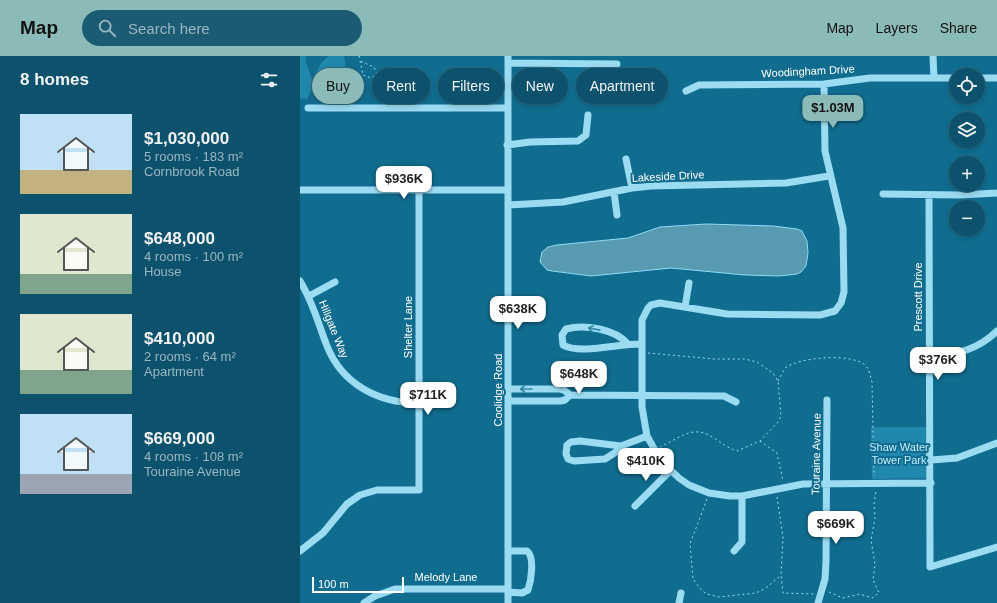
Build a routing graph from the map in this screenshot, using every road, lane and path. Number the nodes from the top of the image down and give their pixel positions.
1 (359, 56) edge
2 (933, 56) edge
3 (508, 60) edge
4 (360, 61) junction
5 (617, 64) dead end
6 (934, 78) junction
7 (949, 78) edge
8 (985, 78) edge
9 (997, 78) edge
10 (824, 84) junction
11 (686, 91) dead end
12 (308, 108) dead end
13 (507, 108) junction
14 (588, 115) dead end
15 (507, 145) junction
16 (626, 159) dead end
17 (830, 176) junction
18 (632, 188) junction
19 (300, 190) edge
20 (419, 190) junction
21 (508, 190) junction
22 (614, 192) junction
23 (997, 193) edge
24 (883, 194) dead end
25 (929, 195) junction
26 (508, 205) junction
27 (617, 215) dead end
28 (300, 281) edge
29 (335, 282) dead end
30 (689, 284) dead end
31 (309, 296) junction
32 (685, 307) junction
33 (997, 331) edge
34 (628, 344) junction
35 (642, 344) junction
36 (928, 356) junction
37 (778, 381) dead end
38 (509, 389) junction
39 (570, 395) junction
40 (642, 395) junction
41 (827, 400) dead end
42 (509, 401) junction
43 (736, 402) dead end
44 (418, 403) junction
45 (647, 436) junction
46 (760, 441) dead end
47 (997, 443) edge
48 (621, 446) junction
49 (931, 460) junction
50 (670, 470) junction
51 (827, 483) junction
52 (875, 483) junction
53 (931, 483) junction
54 (780, 489) junction
55 (709, 493) junction
56 (742, 496) junction
57 (635, 506) dead end
58 (997, 546) edge
59 (509, 550) junction
60 (300, 551) edge
61 (734, 551) dead end
62 (780, 575) junction
63 (508, 590) junction
64 (682, 593) dead end
65 (821, 593) junction
66 (364, 603) edge
67 (508, 603) edge
68 (679, 603) edge
69 (818, 603) edge

1 - 4 path
2 - 6 street
3 - 5 street
3 - 13 street, Coolidge Road
4 - 4 path
6 - 7 street, Woodingham Drive
6 - 10 street, Woodingham Drive
8 - 9 street
10 - 11 street, Woodingham Drive
10 - 17 street
12 - 13 street
13 - 15 street, Coolidge Road
14 - 15 street
15 - 21 street, Coolidge Road
16 - 18 street
17 - 18 street, Lakeside Drive
17 - 32 street
18 - 22 street, Lakeside Drive
19 - 20 street
20 - 21 street
20 - 44 street, Shelter Lane
21 - 26 street, Coolidge Road
22 - 26 street, Lakeside Drive
22 - 27 street
23 - 25 street
24 - 25 street
25 - 36 street, Prescott Drive
26 - 38 street, Coolidge Road
28 - 31 street, Hillgate Way
29 - 31 street
30 - 32 street
31 - 44 street, Hillgate Way
32 - 35 street
33 - 36 street
34 -> 34 street
34 - 35 street
35 - 40 street
36 - 49 street, Prescott Drive
37 - 52 path
39 -> 38 street
38 - 42 street, Coolidge Road
39 - 40 street
39 - 42 street
40 - 43 street
40 - 45 street
41 - 51 street, Touraine Avenue
42 - 59 street, Coolidge Road
44 - 60 street, Shelter Lane
45 - 48 street
45 - 50 street
46 - 54 path
47 - 49 street
48 - 48 street
49 - 53 street, Prescott Drive
50 - 55 street
50 - 57 street
51 - 52 street
51 - 54 street
51 - 65 street, Touraine Avenue
52 - 53 street
52 - 65 path
53 - 58 street, Prescott Drive
54 - 56 street
54 - 62 path
55 - 56 street
55 - 62 path
56 - 61 street
59 - 63 street, Coolidge Road
59 - 63 street, Melody Lane
62 - 65 path
63 - 66 street, Melody Lane
63 - 67 street, Coolidge Road
64 - 68 street
65 - 69 street, Touraine Avenue

